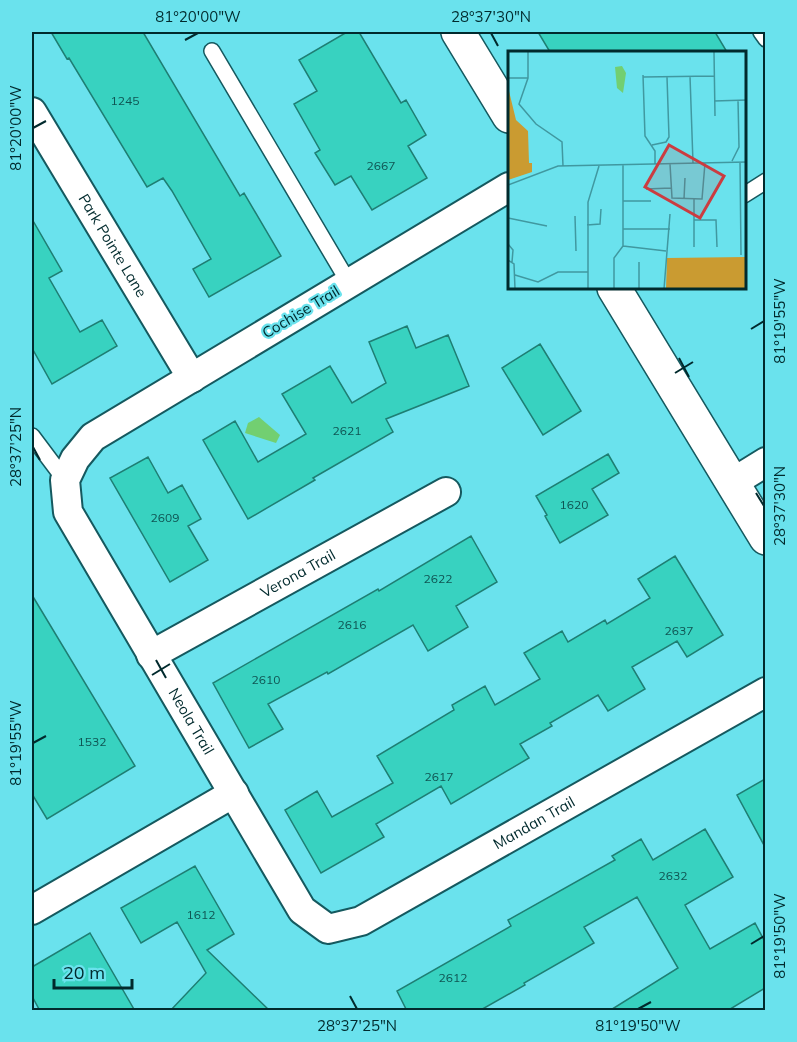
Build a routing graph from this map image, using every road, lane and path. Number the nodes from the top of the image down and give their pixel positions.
1 (458, 32) edge
2 (761, 32) edge
3 (765, 39) edge
4 (212, 51) dead end
5 (32, 112) edge
6 (508, 114) edge
7 (765, 181) edge
8 (508, 188) edge
9 (746, 194) edge
10 (349, 283) junction
11 (615, 290) edge
12 (192, 378) junction
13 (32, 436) edge
14 (765, 462) edge
15 (65, 480) junction
16 (732, 483) junction
17 (446, 492) dead end
18 (765, 538) edge
19 (151, 655) junction
20 (765, 692) edge
21 (234, 793) junction
22 (32, 910) edge
23 (302, 910) joint

1 - 6 main road
2 - 3 lane
4 - 10 lane
5 - 12 street, Park Pointe Lane
7 - 9 lane
8 - 10 street, Cochise Trail
10 - 12 street, Cochise Trail
11 - 16 main road
12 - 15 street, Cochise Trail
13 - 15 lane
14 - 16 street
15 - 19 street, Neola Trail
16 - 18 main road
17 - 19 street, Verona Trail
19 - 21 street, Neola Trail
20 - 23 street, Mandan Trail
21 - 22 street
21 - 23 street, Neola Trail

